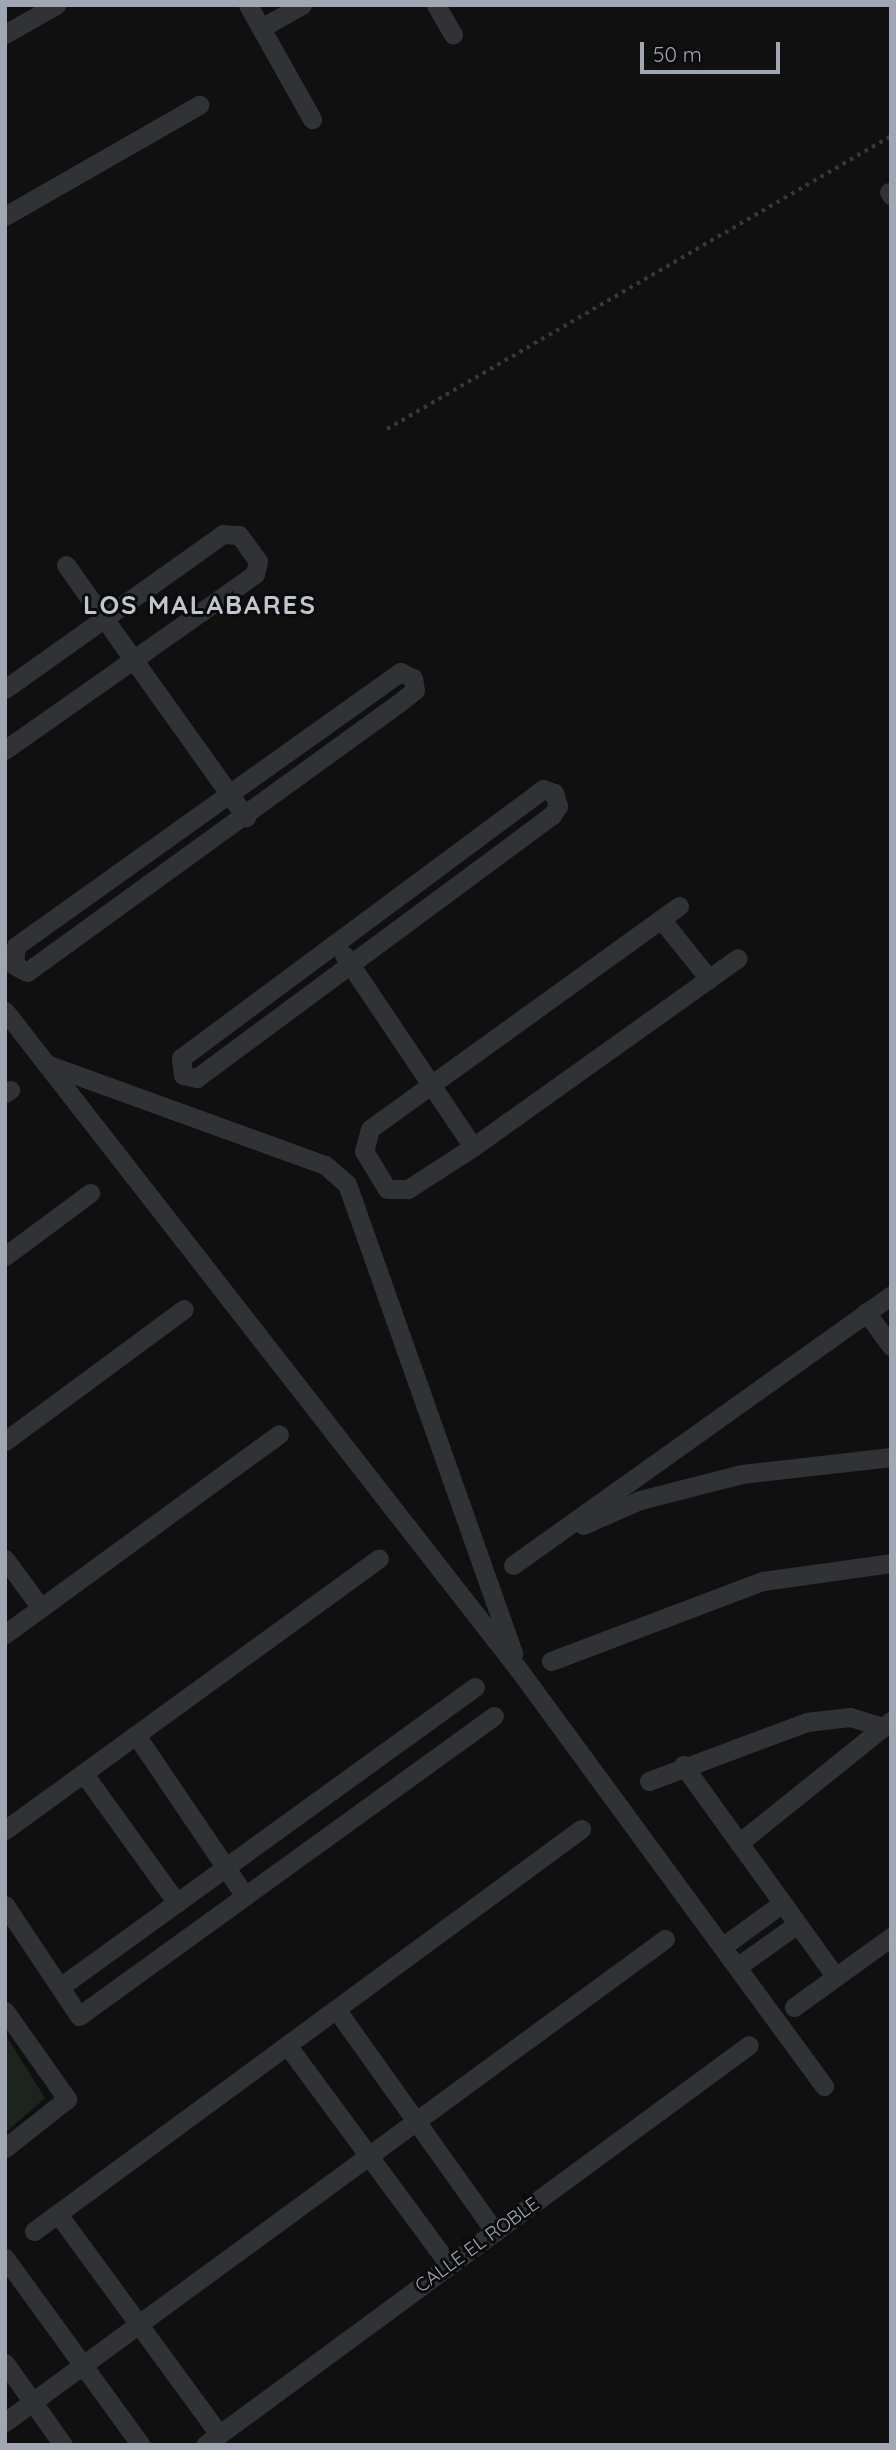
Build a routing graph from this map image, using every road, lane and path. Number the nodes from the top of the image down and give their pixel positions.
1 (56, 5) edge
2 (248, 5) edge
3 (302, 5) edge
4 (436, 5) edge
5 (261, 28) junction
6 (5, 34) edge
7 (453, 34) dead end
8 (199, 104) dead end
9 (312, 119) dead end
10 (891, 136) edge
11 (5, 216) edge
12 (387, 429) dead end
13 (66, 565) dead end
14 (104, 618) junction
15 (134, 660) junction
16 (5, 689) edge
17 (5, 750) edge
18 (229, 792) junction
19 (246, 817) junction
20 (679, 906) dead end
21 (661, 919) junction
22 (337, 945) junction
23 (738, 958) dead end
24 (351, 965) junction
25 (709, 979) junction
26 (5, 1011) edge
27 (45, 1064) junction
28 (430, 1087) junction
29 (473, 1147) junction
30 (370, 1170) junction
31 (346, 1184) junction
32 (90, 1193) dead end
33 (5, 1256) edge
34 (891, 1295) edge
35 (184, 1309) dead end
36 (866, 1312) junction
37 (891, 1346) edge
38 (279, 1434) dead end
39 (5, 1441) edge
40 (891, 1457) edge
41 (550, 1539) junction
42 (379, 1558) dead end
43 (5, 1559) edge
44 (891, 1563) edge
45 (513, 1565) dead end
46 (41, 1608) junction
47 (5, 1634) edge
48 (551, 1661) dead end
49 (519, 1670) junction
50 (475, 1687) dead end
51 (494, 1716) dead end
52 (887, 1724) edge
53 (136, 1735) junction
54 (683, 1765) junction
55 (84, 1774) junction
56 (649, 1781) dead end
57 (581, 1829) dead end
58 (5, 1830) edge
59 (739, 1843) junction
60 (226, 1867) junction
61 (245, 1896) junction
62 (177, 1903) junction
63 (781, 1905) junction
64 (9, 1918) edge
65 (797, 1924) junction
66 (891, 1937) edge
67 (665, 1939) dead end
68 (722, 1947) junction
69 (737, 1967) junction
70 (836, 1977) junction
71 (60, 1987) junction
72 (794, 2007) dead end
73 (336, 2009) junction
74 (5, 2011) edge
75 (288, 2045) junction
76 (750, 2045) dead end
77 (824, 2087) dead end
78 (416, 2121) junction
79 (5, 2148) edge
80 (369, 2156) junction
81 (58, 2214) junction
82 (34, 2231) dead end
83 (495, 2232) junction
84 (5, 2258) edge
85 (449, 2265) junction
86 (140, 2323) junction
87 (5, 2363) edge
88 (83, 2365) junction
89 (33, 2402) junction
90 (5, 2422) edge
91 (212, 2439) edge
92 (63, 2445) edge
93 (141, 2445) edge

1 - 6 street
2 - 5 street
3 - 5 street
4 - 7 street
5 - 9 street
8 - 11 street
10 - 12 path
13 - 14 street
14 - 15 street
14 - 15 street
14 - 16 street
15 - 17 street
15 - 18 street
18 - 19 street
18 - 19 street
18 - 19 street
20 - 21 street
21 - 25 street
21 - 28 street
22 - 24 street
22 - 24 street
22 - 24 street
23 - 25 street
24 - 28 street
25 - 29 street
26 - 27 street
27 - 31 street
27 - 49 street
28 - 29 street
28 - 30 street
29 - 30 street
30 - 31 street
31 - 49 street
32 - 33 street
34 - 36 street
35 - 39 street
36 - 37 street
36 - 41 street
38 - 46 street
40 - 41 street
41 - 45 street
42 - 53 street
43 - 46 street
44 - 48 street
46 - 47 street
49 - 68 street
50 - 60 street
51 - 61 street
52 - 54 street
52 - 59 street
53 - 55 street
53 - 60 street
54 - 56 street
54 - 59 street
55 - 58 street
55 - 62 street
57 - 73 street
59 - 63 street
60 - 61 street
60 - 62 street
61 - 71 street
62 - 71 street
63 - 65 street
63 - 68 street
64 - 71 street
65 - 69 street
65 - 70 street
66 - 70 street
67 - 78 street
68 - 69 street
69 - 77 street
70 - 72 street
73 - 75 street
73 - 78 street
74 - 79 street
75 - 80 street
75 - 81 street
76 - 83 street, CALLE EL ROBLE
78 - 80 street
78 - 83 street
80 - 85 street
80 - 86 street
81 - 82 street
81 - 86 street
83 - 85 street, CALLE EL ROBLE
84 - 88 street
85 - 91 street, CALLE EL ROBLE
86 - 88 street
86 - 91 street
87 - 89 street
88 - 89 street
88 - 93 street
89 - 90 street
89 - 92 street

